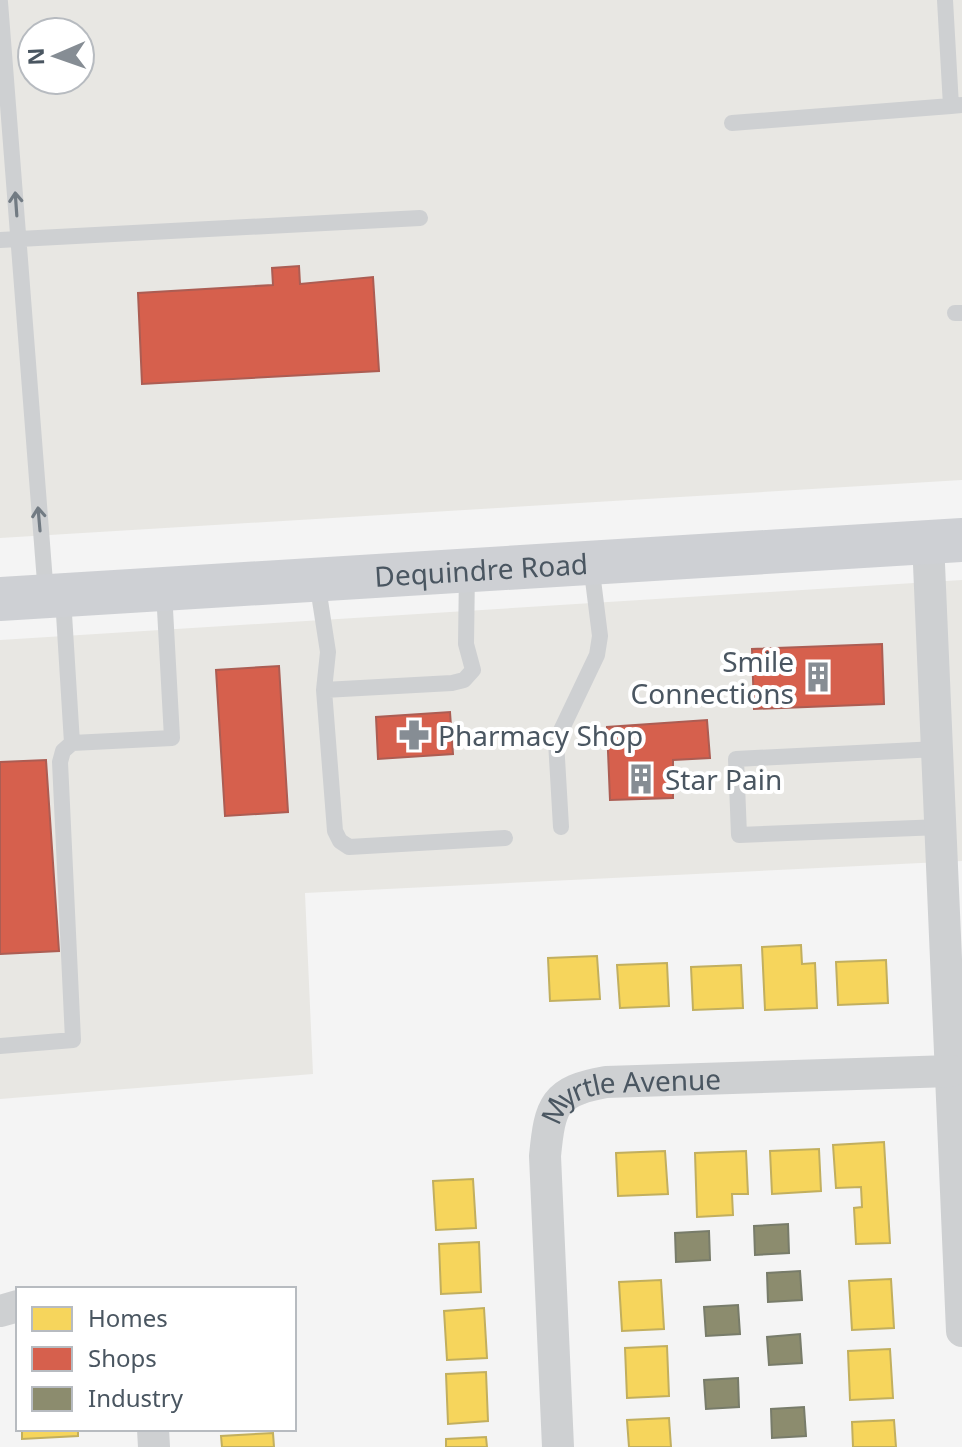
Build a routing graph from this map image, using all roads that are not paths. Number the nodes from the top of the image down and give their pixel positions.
1 (945, 0) edge
2 (0, 2) edge
3 (956, 105) edge
4 (732, 123) dead end
5 (420, 218) dead end
6 (18, 238) junction
7 (0, 240) edge
8 (945, 540) edge
9 (591, 562) junction
10 (467, 570) junction
11 (317, 580) junction
12 (164, 589) junction
13 (54, 596) junction
14 (0, 599) edge
15 (324, 690) junction
16 (72, 743) junction
17 (937, 749) junction
18 (561, 827) dead end
19 (941, 827) junction
20 (505, 838) dead end
21 (0, 1046) edge
22 (951, 1071) junction
23 (962, 1331) edge
24 (558, 1447) edge

1 - 3 lane
6 -> 2 lane
3 - 4 lane
5 - 6 lane
6 - 7 lane
13 -> 6 lane
8 - 9 main road, Dequindre Road
8 - 17 street
9 - 10 main road, Dequindre Road
9 - 18 lane
10 - 11 main road, Dequindre Road
10 - 15 lane
11 - 12 main road, Dequindre Road
11 - 15 lane
12 - 13 main road, Dequindre Road
12 - 16 lane
13 - 14 main road, Dequindre Road
13 - 16 lane
15 - 20 lane
16 - 21 lane
17 - 19 street
17 - 19 lane
19 - 22 street
22 - 23 street
22 - 24 street, Myrtle Avenue

